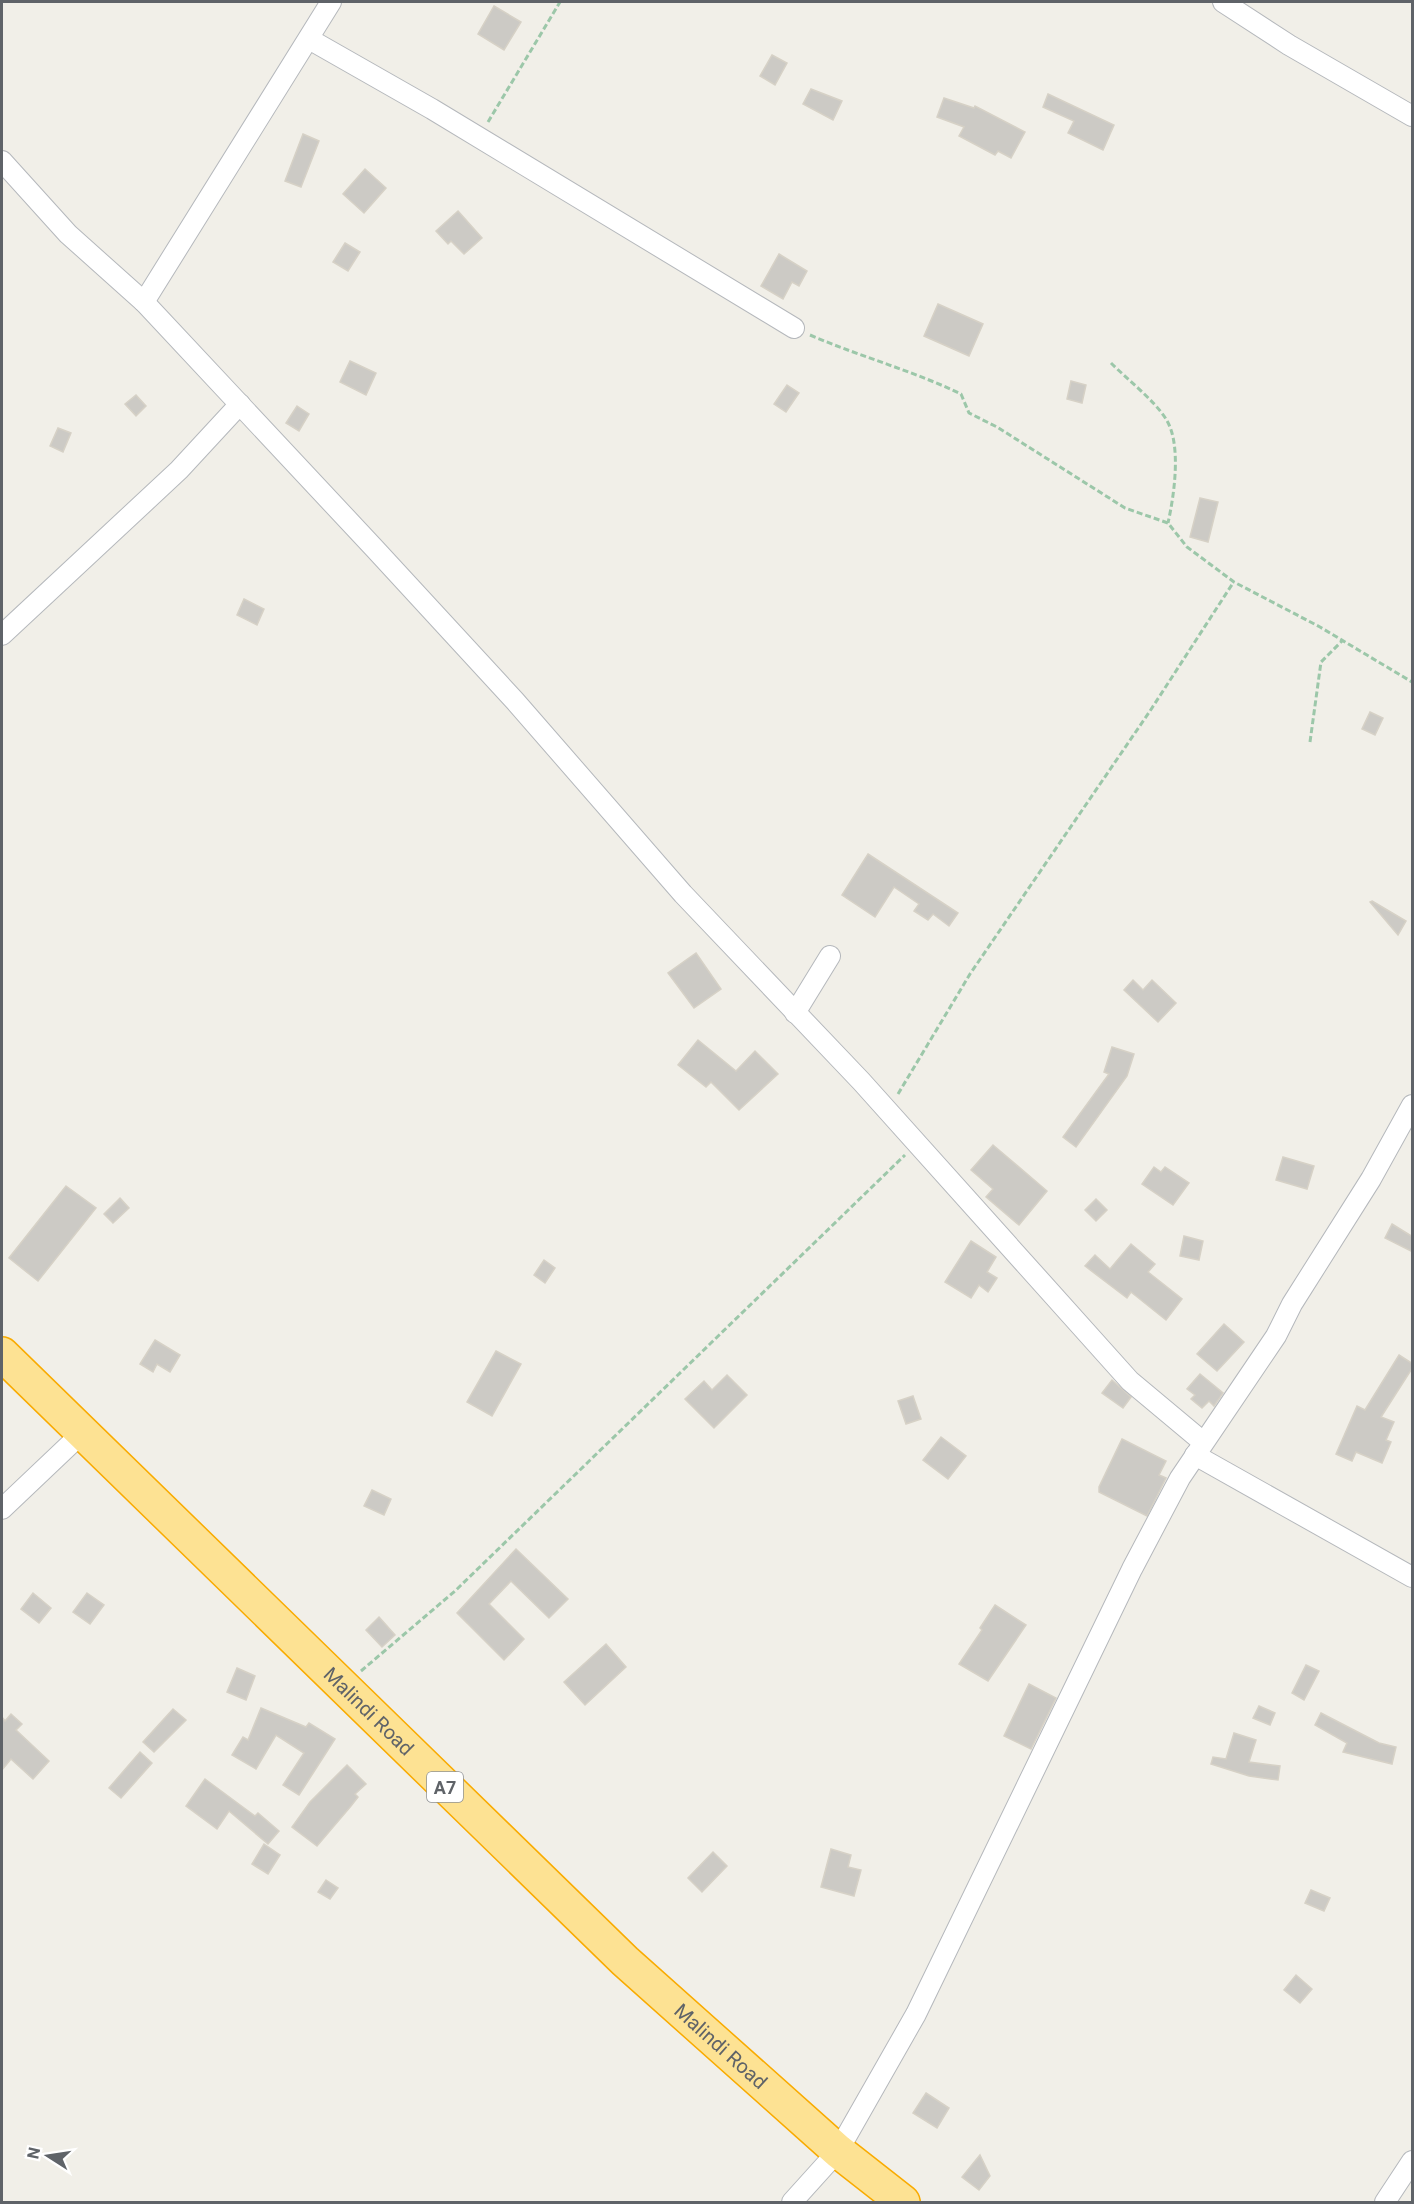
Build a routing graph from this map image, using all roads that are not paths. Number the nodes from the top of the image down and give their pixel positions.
1 (331, 2) edge
2 (1222, 2) edge
3 (309, 39) junction
4 (1413, 116) edge
5 (2, 161) edge
6 (144, 302) junction
7 (794, 328) road end
8 (240, 404) junction
9 (2, 635) edge
10 (830, 956) dead end
11 (795, 1014) junction
12 (1413, 1105) edge
13 (2, 1354) edge
14 (81, 1434) junction
15 (1199, 1448) junction
16 (2, 1509) edge
17 (1413, 1577) edge
18 (838, 2151) junction
19 (1413, 2161) edge
20 (792, 2202) edge
21 (903, 2202) edge
22 (1385, 2202) edge

1 - 3 street
2 - 4 street
3 - 6 street
3 - 7 street
5 - 6 street
6 - 8 street
8 - 9 street
8 - 11 street
10 - 11 street
11 - 15 street
12 - 15 street
13 - 14 highway, Malindi Road / A7
14 - 16 street
14 - 18 highway, Malindi Road / A7
15 - 17 street
15 - 18 street
18 - 20 street
18 - 21 highway, Malindi Road / A7
19 - 22 street

